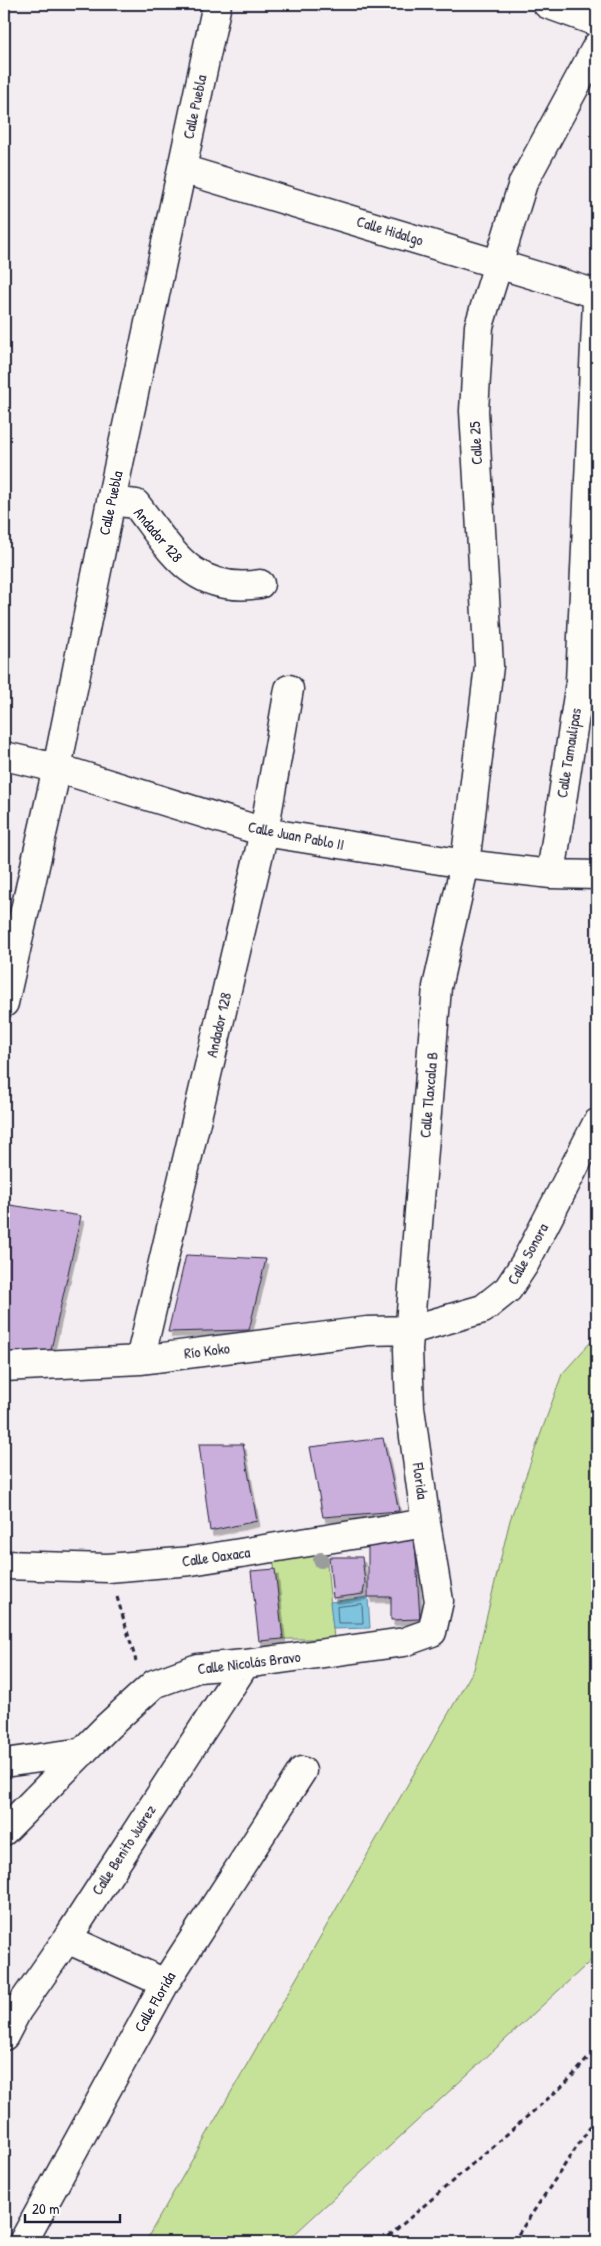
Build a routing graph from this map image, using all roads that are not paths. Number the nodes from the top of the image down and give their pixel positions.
1 (217, 4) edge
2 (547, 4) edge
3 (597, 22) edge
4 (597, 46) edge
5 (182, 169) junction
6 (497, 263) junction
7 (597, 294) edge
8 (597, 301) edge
9 (111, 501) junction
10 (260, 584) dead end
11 (289, 689) dead end
12 (4, 756) edge
13 (57, 768) junction
14 (264, 832) junction
15 (465, 864) junction
16 (551, 874) junction
17 (597, 874) edge
18 (4, 1003) edge
19 (597, 1123) edge
20 (410, 1330) junction
21 (140, 1360) junction
22 (4, 1367) edge
23 (426, 1523) junction
24 (4, 1564) edge
25 (432, 1632) joint
26 (245, 1664) junction
27 (83, 1752) junction
28 (4, 1763) edge
29 (302, 1771) dead end
30 (4, 1831) edge
31 (67, 1939) junction
32 (165, 1983) junction
33 (10, 2007) edge
34 (4, 2036) edge
35 (23, 2242) edge

1 - 5 street, Calle Puebla
2 - 3 street
4 - 6 street, Calle 25
5 - 6 street, Calle Hidalgo
5 - 9 street, Calle Puebla
6 - 7 street, Calle Hidalgo
6 - 15 street, Calle 25
8 - 16 street, Calle Tamaulipas
9 - 10 street, Andador 128
9 - 13 street, Calle Puebla
11 - 14 street, Andador 128
12 - 13 street, Calle Juan Pablo II
13 - 14 street, Calle Juan Pablo II
13 - 18 street, Calle Puebla
14 - 15 street, Calle Juan Pablo II
14 - 21 street, Andador 128
15 - 16 street, Calle Juan Pablo II
15 - 20 street, Calle Tlaxcala B
16 - 17 street, Calle Juan Pablo II
19 - 20 street, Calle Sonora
20 - 21 street, Río Koko
20 - 23 street, Florida
21 - 22 street, Río Koko
23 - 24 street, Calle Oaxaca
23 - 25 street, Florida
25 - 26 street, Calle Nicolás Bravo
26 - 27 street, Calle Nicolás Bravo
26 - 31 street, Calle Benito Juárez
27 - 28 street
27 - 30 street, Calle Nicolás Bravo
29 - 32 street, Calle Florida
31 - 32 street
31 - 33 street, Calle Benito Juárez
32 - 35 street, Calle Florida
33 - 34 street, Calle Benito Juárez

